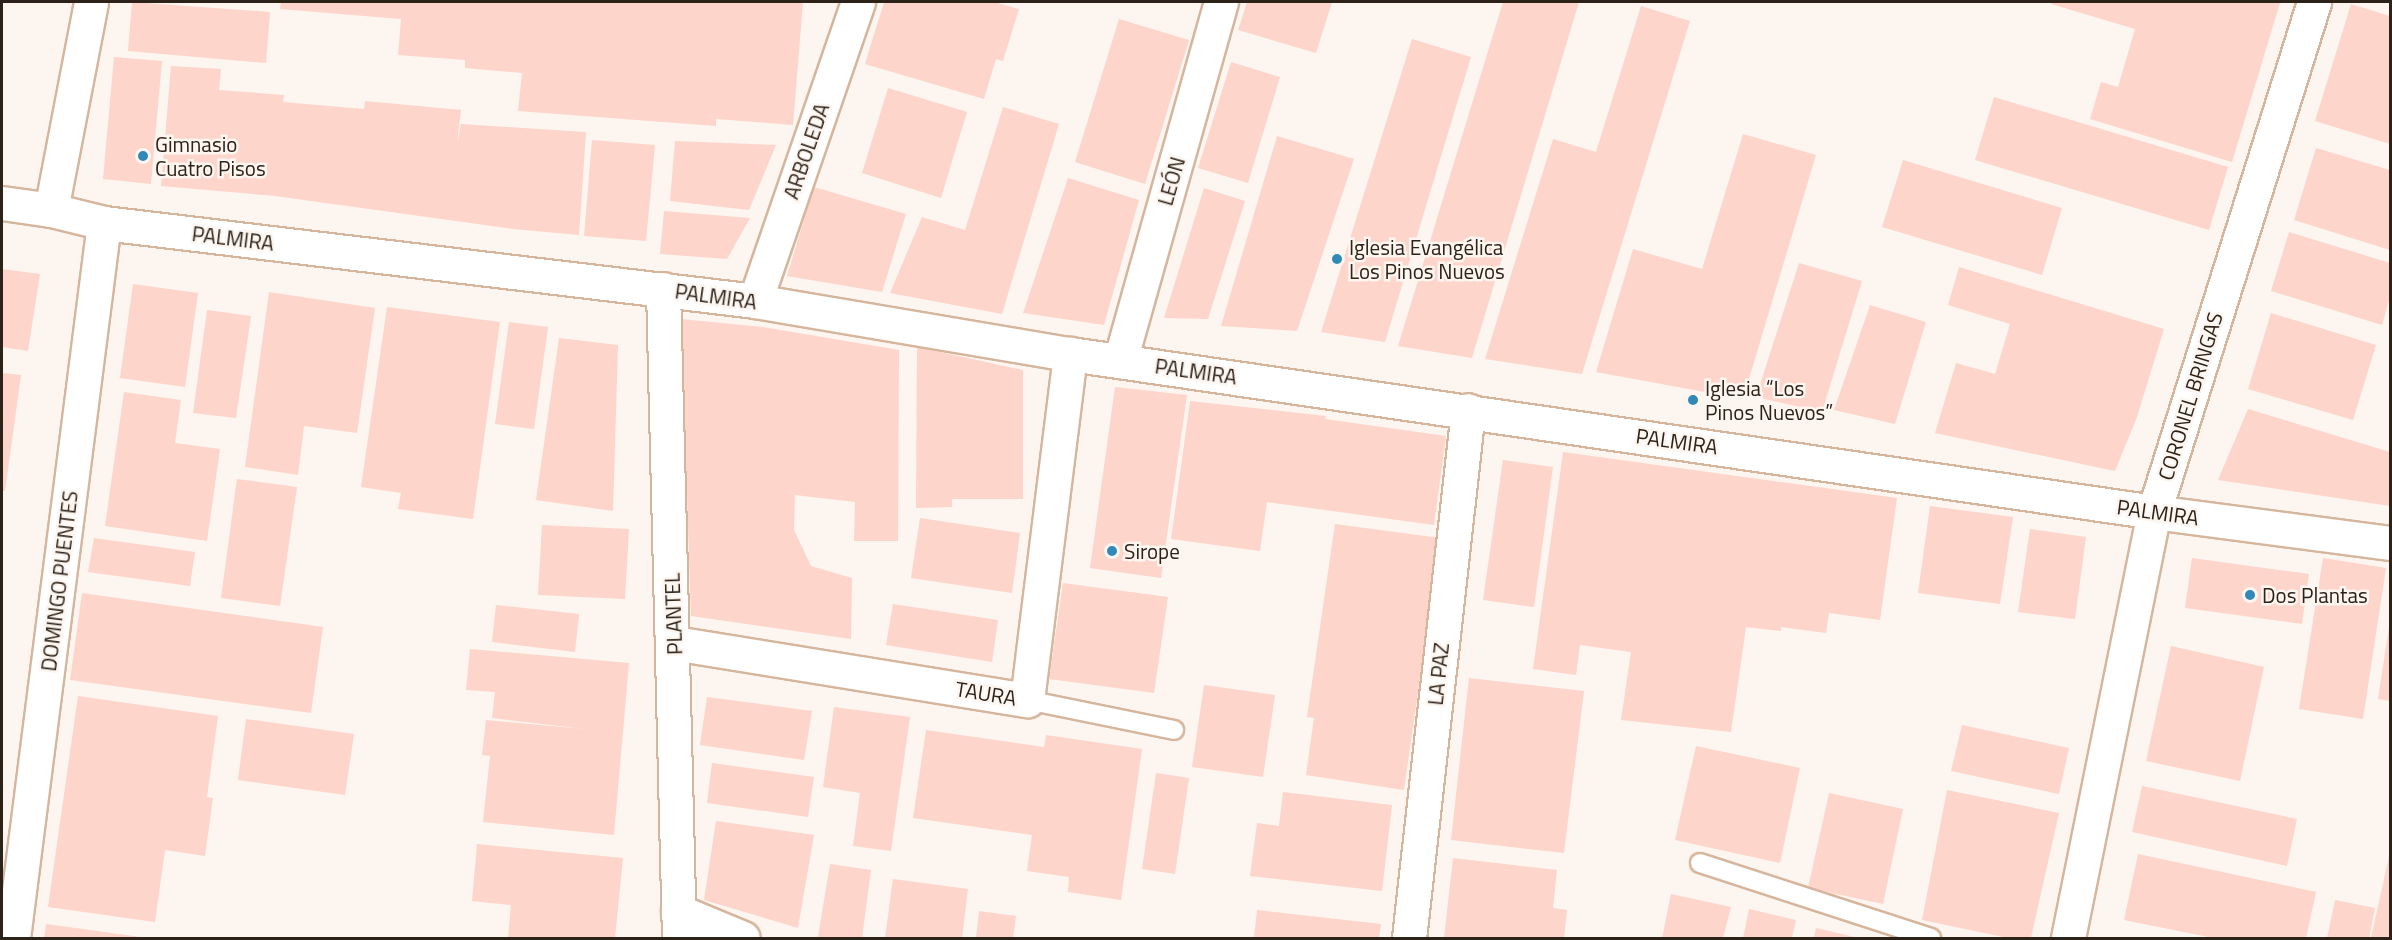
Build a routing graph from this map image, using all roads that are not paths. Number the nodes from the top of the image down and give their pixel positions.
1 (90, 2) edge
2 (858, 2) edge
3 (1221, 2) edge
4 (2314, 2) edge
5 (2, 203) edge
6 (51, 210) junction
7 (104, 223) junction
8 (663, 289) junction
9 (755, 301) junction
10 (1070, 354) junction
11 (1120, 361) junction
12 (1468, 410) junction
13 (2154, 512) junction
14 (2391, 543) edge
15 (674, 643) junction
16 (1027, 699) junction
17 (1174, 730) dead end
18 (1700, 864) dead end
19 (679, 925) edge
20 (13, 939) edge
21 (743, 939) edge
22 (1408, 939) edge
23 (1930, 939) edge
24 (2068, 939) edge

1 - 6 street
2 - 9 street, ARBOLEDA
3 - 11 street, LEÓN
4 - 13 street, CORONEL BRINGAS
5 - 6 street, PALMIRA
6 - 7 street, PALMIRA
7 - 8 street, PALMIRA
7 - 20 street, DOMINGO PUENTES
8 - 9 street, PALMIRA
8 - 15 street, PLANTEL
9 - 10 street, PALMIRA
10 - 11 street, PALMIRA
10 - 16 street, TAURA
11 - 12 street, PALMIRA
12 - 13 street, PALMIRA
12 - 22 street, LA PAZ
13 - 14 street, PALMIRA
13 - 24 street, CORONEL BRINGAS
15 - 16 street, TAURA
15 - 19 street, PLANTEL
16 - 17 lane
18 - 23 lane
19 - 21 street

